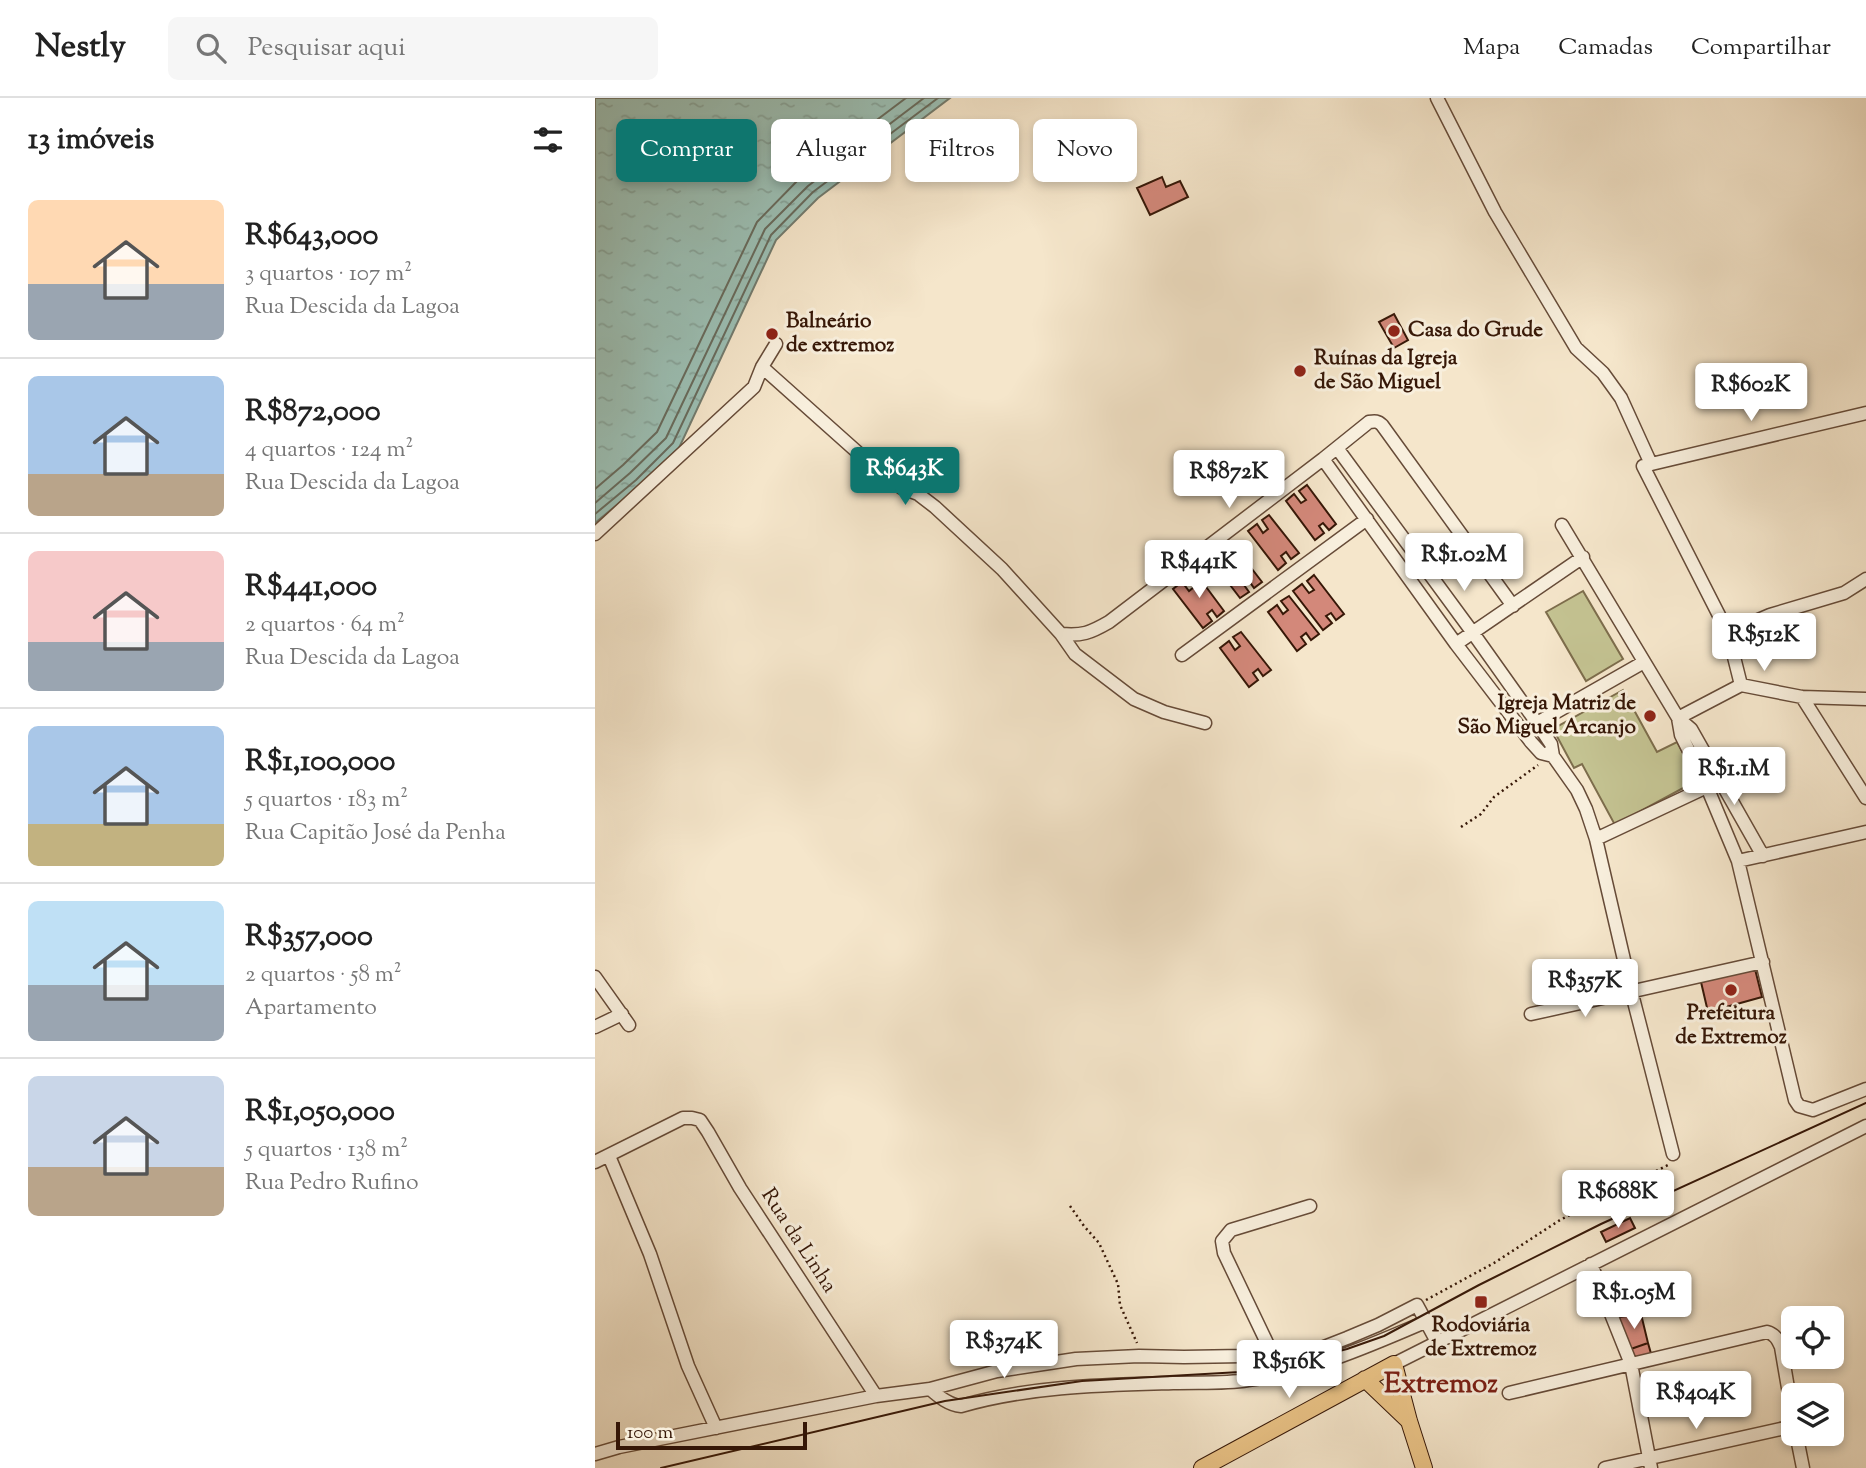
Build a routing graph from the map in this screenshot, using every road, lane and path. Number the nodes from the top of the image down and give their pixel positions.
1 (1437, 98) edge
2 (776, 344) dead end
3 (762, 367) junction
4 (1866, 413) edge
5 (1336, 448) junction
6 (1323, 459) junction
7 (1651, 464) junction
8 (1367, 519) junction
9 (1562, 524) dead end
10 (595, 534) edge
11 (1583, 557) junction
12 (1866, 579) edge
13 (1513, 606) junction
14 (1473, 633) junction
15 (1728, 633) junction
16 (1061, 634) junction
17 (1456, 644) junction
18 (1182, 655) dead end
19 (1644, 662) junction
20 (1741, 685) junction
21 (1802, 697) junction
22 (1866, 699) edge
23 (1678, 718) junction
24 (1205, 723) dead end
25 (1537, 723) junction
26 (1553, 756) junction
27 (1720, 781) junction
28 (1707, 787) junction
29 (1865, 796) edge
30 (1461, 827) dead end
31 (1866, 832) edge
32 (1597, 839) junction
33 (1763, 856) junction
34 (1738, 861) junction
35 (1763, 961) junction
36 (595, 977) edge
37 (1631, 990) junction
38 (1531, 1014) dead end
39 (595, 1027) edge
40 (1866, 1089) edge
41 (1866, 1126) edge
42 (1673, 1154) joint
43 (609, 1156) junction
44 (595, 1163) edge
45 (1070, 1206) dead end
46 (1310, 1206) dead end
47 (1591, 1264) junction
48 (1417, 1305) junction
49 (1425, 1322) junction
50 (1437, 1342) junction
51 (1273, 1352) junction
52 (1142, 1356) junction
53 (1394, 1364) junction
54 (1631, 1364) junction
55 (1365, 1379) junction
56 (1787, 1383) edge
57 (930, 1389) junction
58 (1509, 1393) dead end
59 (876, 1396) junction
60 (1409, 1421) junction
61 (1781, 1428) edge
62 (716, 1429) junction
63 (1799, 1446) edge
64 (595, 1454) edge
65 (1650, 1463) edge
66 (1202, 1468) edge
67 (1424, 1468) edge
68 (1605, 1468) edge
69 (1803, 1468) edge

1 - 7 street
2 - 3 street
3 - 10 street
3 - 16 street
4 - 7 street
5 - 6 street
5 - 13 street
5 - 14 street
6 - 8 street
6 - 16 street
7 - 15 street
8 - 17 street
8 - 18 street
9 - 11 street
11 - 13 street
11 - 19 street
12 - 15 street
13 - 14 street
14 - 17 street
14 - 25 street
15 - 20 street
16 - 24 street
17 - 26 street
19 - 23 street
19 - 25 street
20 - 21 street
20 - 23 street
21 - 22 street
21 - 29 street
23 - 27 street
23 - 28 street
25 - 26 street
26 - 30 path
26 - 32 street
27 - 28 street
27 - 33 street
28 - 32 street
28 - 34 street
31 - 33 street
32 - 37 street
33 - 34 street
34 - 35 street
35 - 37 street
35 - 40 street
36 - 39 street
37 - 38 street
37 - 42 street
41 - 47 street
42 - 48 path
43 - 44 street
43 - 59 street, Rua da Linha
43 - 62 street
45 - 52 path
46 - 51 street
47 - 50 street
47 - 54 street
48 - 49 street
48 - 51 street
49 - 50 street
49 - 57 street
50 - 53 street
51 - 52 street
52 - 57 street
53 - 55 main road
53 - 60 main road
54 - 56 street
54 - 58 street
54 - 65 street
55 - 60 main road
55 - 66 main road
57 - 59 street
59 - 62 street
60 - 67 main road
61 - 65 street
62 - 64 street
63 - 69 street
65 - 68 street

